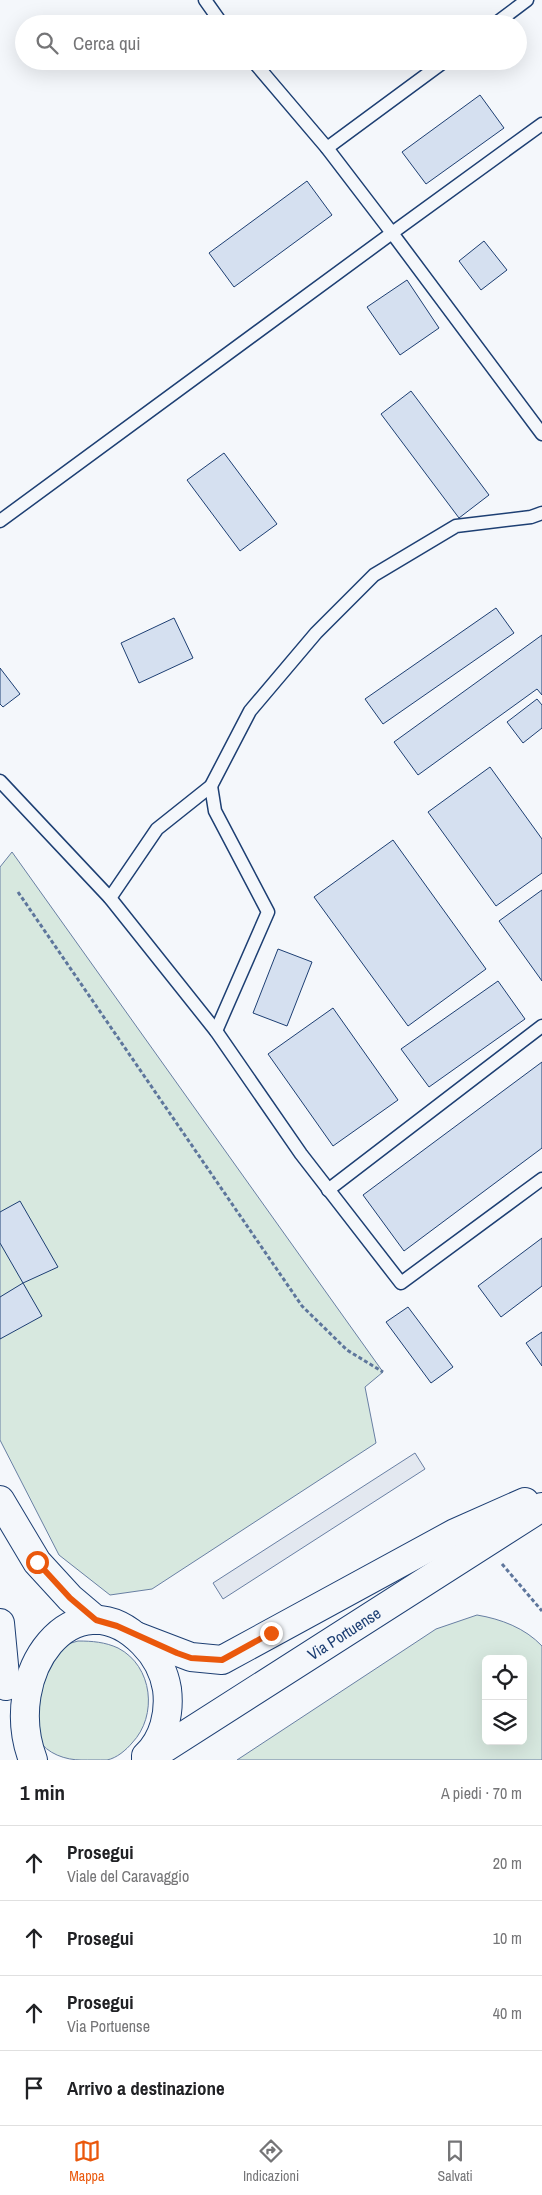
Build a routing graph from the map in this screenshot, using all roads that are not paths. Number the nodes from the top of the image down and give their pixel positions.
1 (204, 0) edge
2 (527, 0) edge
3 (215, 15) edge
4 (507, 15) edge
5 (261, 70) edge
6 (433, 70) edge
7 (542, 124) edge
8 (327, 148) junction
9 (392, 233) junction
10 (542, 434) edge
11 (542, 513) edge
12 (0, 521) edge
13 (0, 781) edge
14 (211, 786) junction
15 (110, 898) junction
16 (542, 1026) edge
17 (216, 1031) junction
18 (542, 1179) edge
19 (328, 1190) junction
20 (542, 1495) edge
21 (0, 1500) edge
22 (542, 1507) edge
23 (96, 1620) junction
24 (0, 1622) edge
25 (136, 1636) junction
26 (3, 1705) edge
27 (33, 1760) edge
28 (144, 1760) edge

1 - 3 lane
2 - 4 lane
5 - 8 lane
6 - 8 lane
7 - 9 lane
8 - 9 lane
9 - 10 lane
9 - 12 lane
11 - 14 lane
13 - 15 lane
14 - 15 lane
14 - 17 lane
15 - 17 lane
16 - 19 lane
17 - 19 lane
18 - 19 lane
20 - 25 street, Via Portuense
21 - 23 street
22 - 28 street, Via Portuense
23 - 25 street
23 - 26 street
24 - 26 street
25 - 28 street
26 - 27 street

